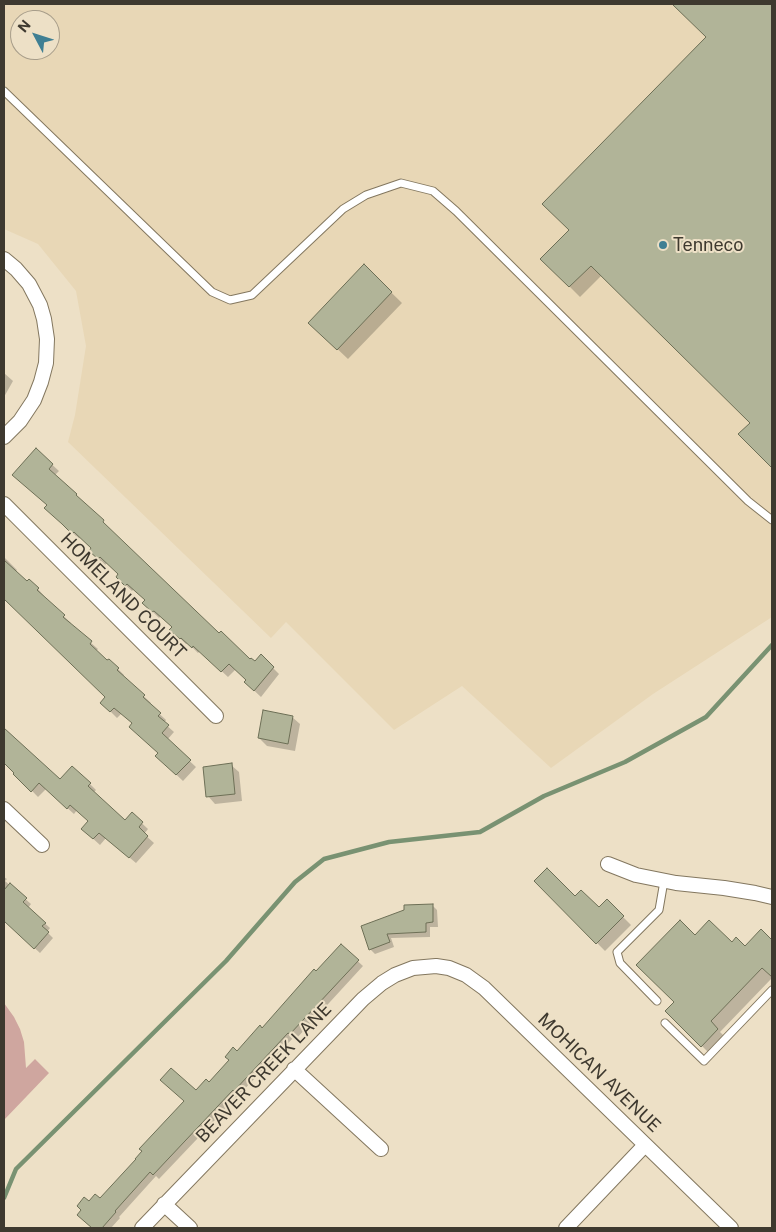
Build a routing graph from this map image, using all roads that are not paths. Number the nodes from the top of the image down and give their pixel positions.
1 (4, 91) edge
2 (4, 259) edge
3 (4, 437) edge
4 (4, 504) edge
5 (772, 520) edge
6 (216, 716) dead end
7 (4, 809) edge
8 (42, 845) dead end
9 (608, 864) dead end
10 (664, 881) junction
11 (772, 897) edge
12 (428, 966) joint
13 (772, 990) edge
14 (657, 1002) dead end
15 (665, 1024) dead end
16 (294, 1069) junction
17 (645, 1144) junction
18 (381, 1149) dead end
19 (164, 1204) junction
20 (142, 1228) edge
21 (190, 1228) edge
22 (566, 1228) edge
23 (731, 1228) edge

1 - 5 lane
2 - 3 street
4 - 6 street, HOMELAND COURT
7 - 8 street
9 - 10 street
10 - 11 street
10 - 14 lane
12 - 16 street, BEAVER CREEK LANE
12 - 17 street, MOHICAN AVENUE
13 - 15 lane
16 - 18 street
16 - 19 street, BEAVER CREEK LANE
17 - 22 street
17 - 23 street, MOHICAN AVENUE
19 - 20 street, BEAVER CREEK LANE
19 - 21 street

